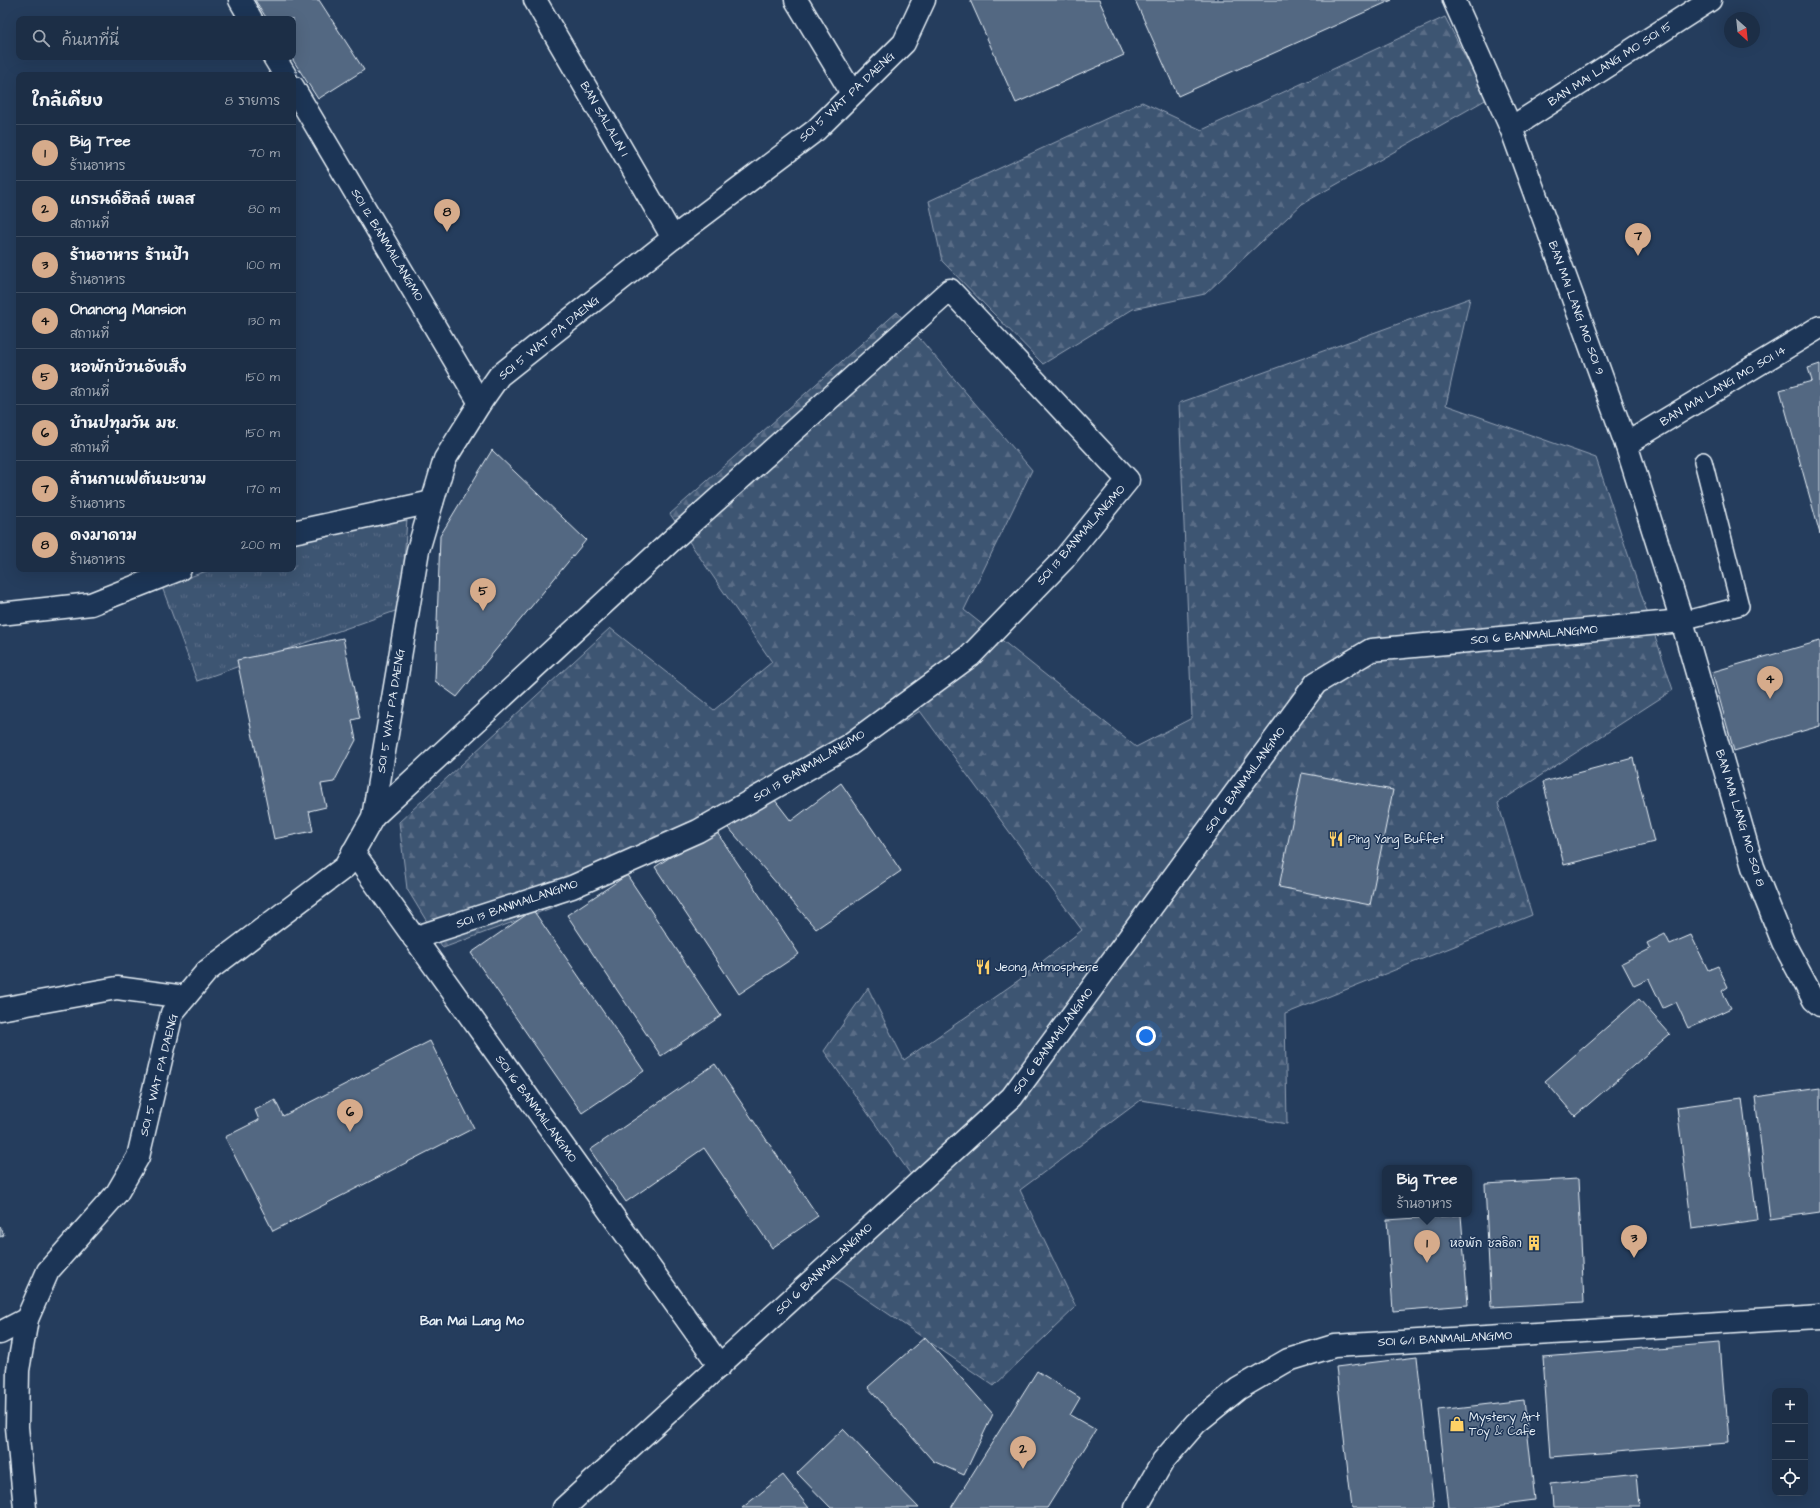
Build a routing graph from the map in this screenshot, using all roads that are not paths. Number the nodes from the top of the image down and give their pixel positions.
1 (240, 0) edge
2 (535, 0) edge
3 (796, 0) edge
4 (924, 0) edge
5 (1454, 0) edge
6 (1710, 0) edge
7 (249, 16) edge
8 (276, 60) edge
9 (283, 72) edge
10 (296, 92) edge
11 (852, 93) junction
12 (1511, 128) junction
13 (673, 238) junction
14 (1820, 327) edge
15 (480, 403) junction
16 (1626, 444) junction
17 (1703, 462) dead end
18 (432, 502) junction
19 (296, 531) edge
20 (166, 572) edge
21 (0, 614) edge
22 (1682, 621) junction
23 (373, 817) junction
24 (353, 852) junction
25 (414, 938) junction
26 (185, 997) junction
27 (1820, 1005) edge
28 (0, 1009) edge
29 (1820, 1317) edge
30 (27, 1318) junction
31 (0, 1333) edge
32 (720, 1366) junction
33 (25, 1508) edge
34 (564, 1508) edge
35 (1136, 1508) edge

1 - 7 street
2 - 13 street, BAN SALALIN 1
3 - 11 street
4 - 11 street, SOI 5 WAT PA DAENG
5 - 12 street, BAN MAI LANG MO SOI 9
6 - 12 street, BAN MAI LANG MO SOI 15
8 - 9 street
10 - 15 street, SOI 12 BANMAILANGMO
11 - 13 street, SOI 5 WAT PA DAENG
12 - 16 street, BAN MAI LANG MO SOI 9
13 - 15 street, SOI 5 WAT PA DAENG
14 - 16 street, BAN MAI LANG MO SOI 14
15 - 18 street, SOI 5 WAT PA DAENG
16 - 22 street, BAN MAI LANG MO SOI 9
17 - 22 lane
18 - 19 street
18 - 23 street, SOI 5 WAT PA DAENG
20 - 21 street
22 - 27 street, BAN MAI LANG MO SOI 8
22 - 32 street, SOI 6 BANMAILANGMO
23 - 24 street, SOI 5 WAT PA DAENG
23 - 25 street, SOI 13 BANMAILANGMO
24 - 25 street, SOI 16 BANMAILANGMO
24 - 26 street, SOI 5 WAT PA DAENG
25 - 32 street, SOI 16 BANMAILANGMO
26 - 28 street
26 - 30 street, SOI 5 WAT PA DAENG
29 - 35 street, SOI 6/1 BANMAILANGMO
30 - 31 street
30 - 33 street, SOI 5 WAT PA DAENG
32 - 34 street, SOI 6 BANMAILANGMO

